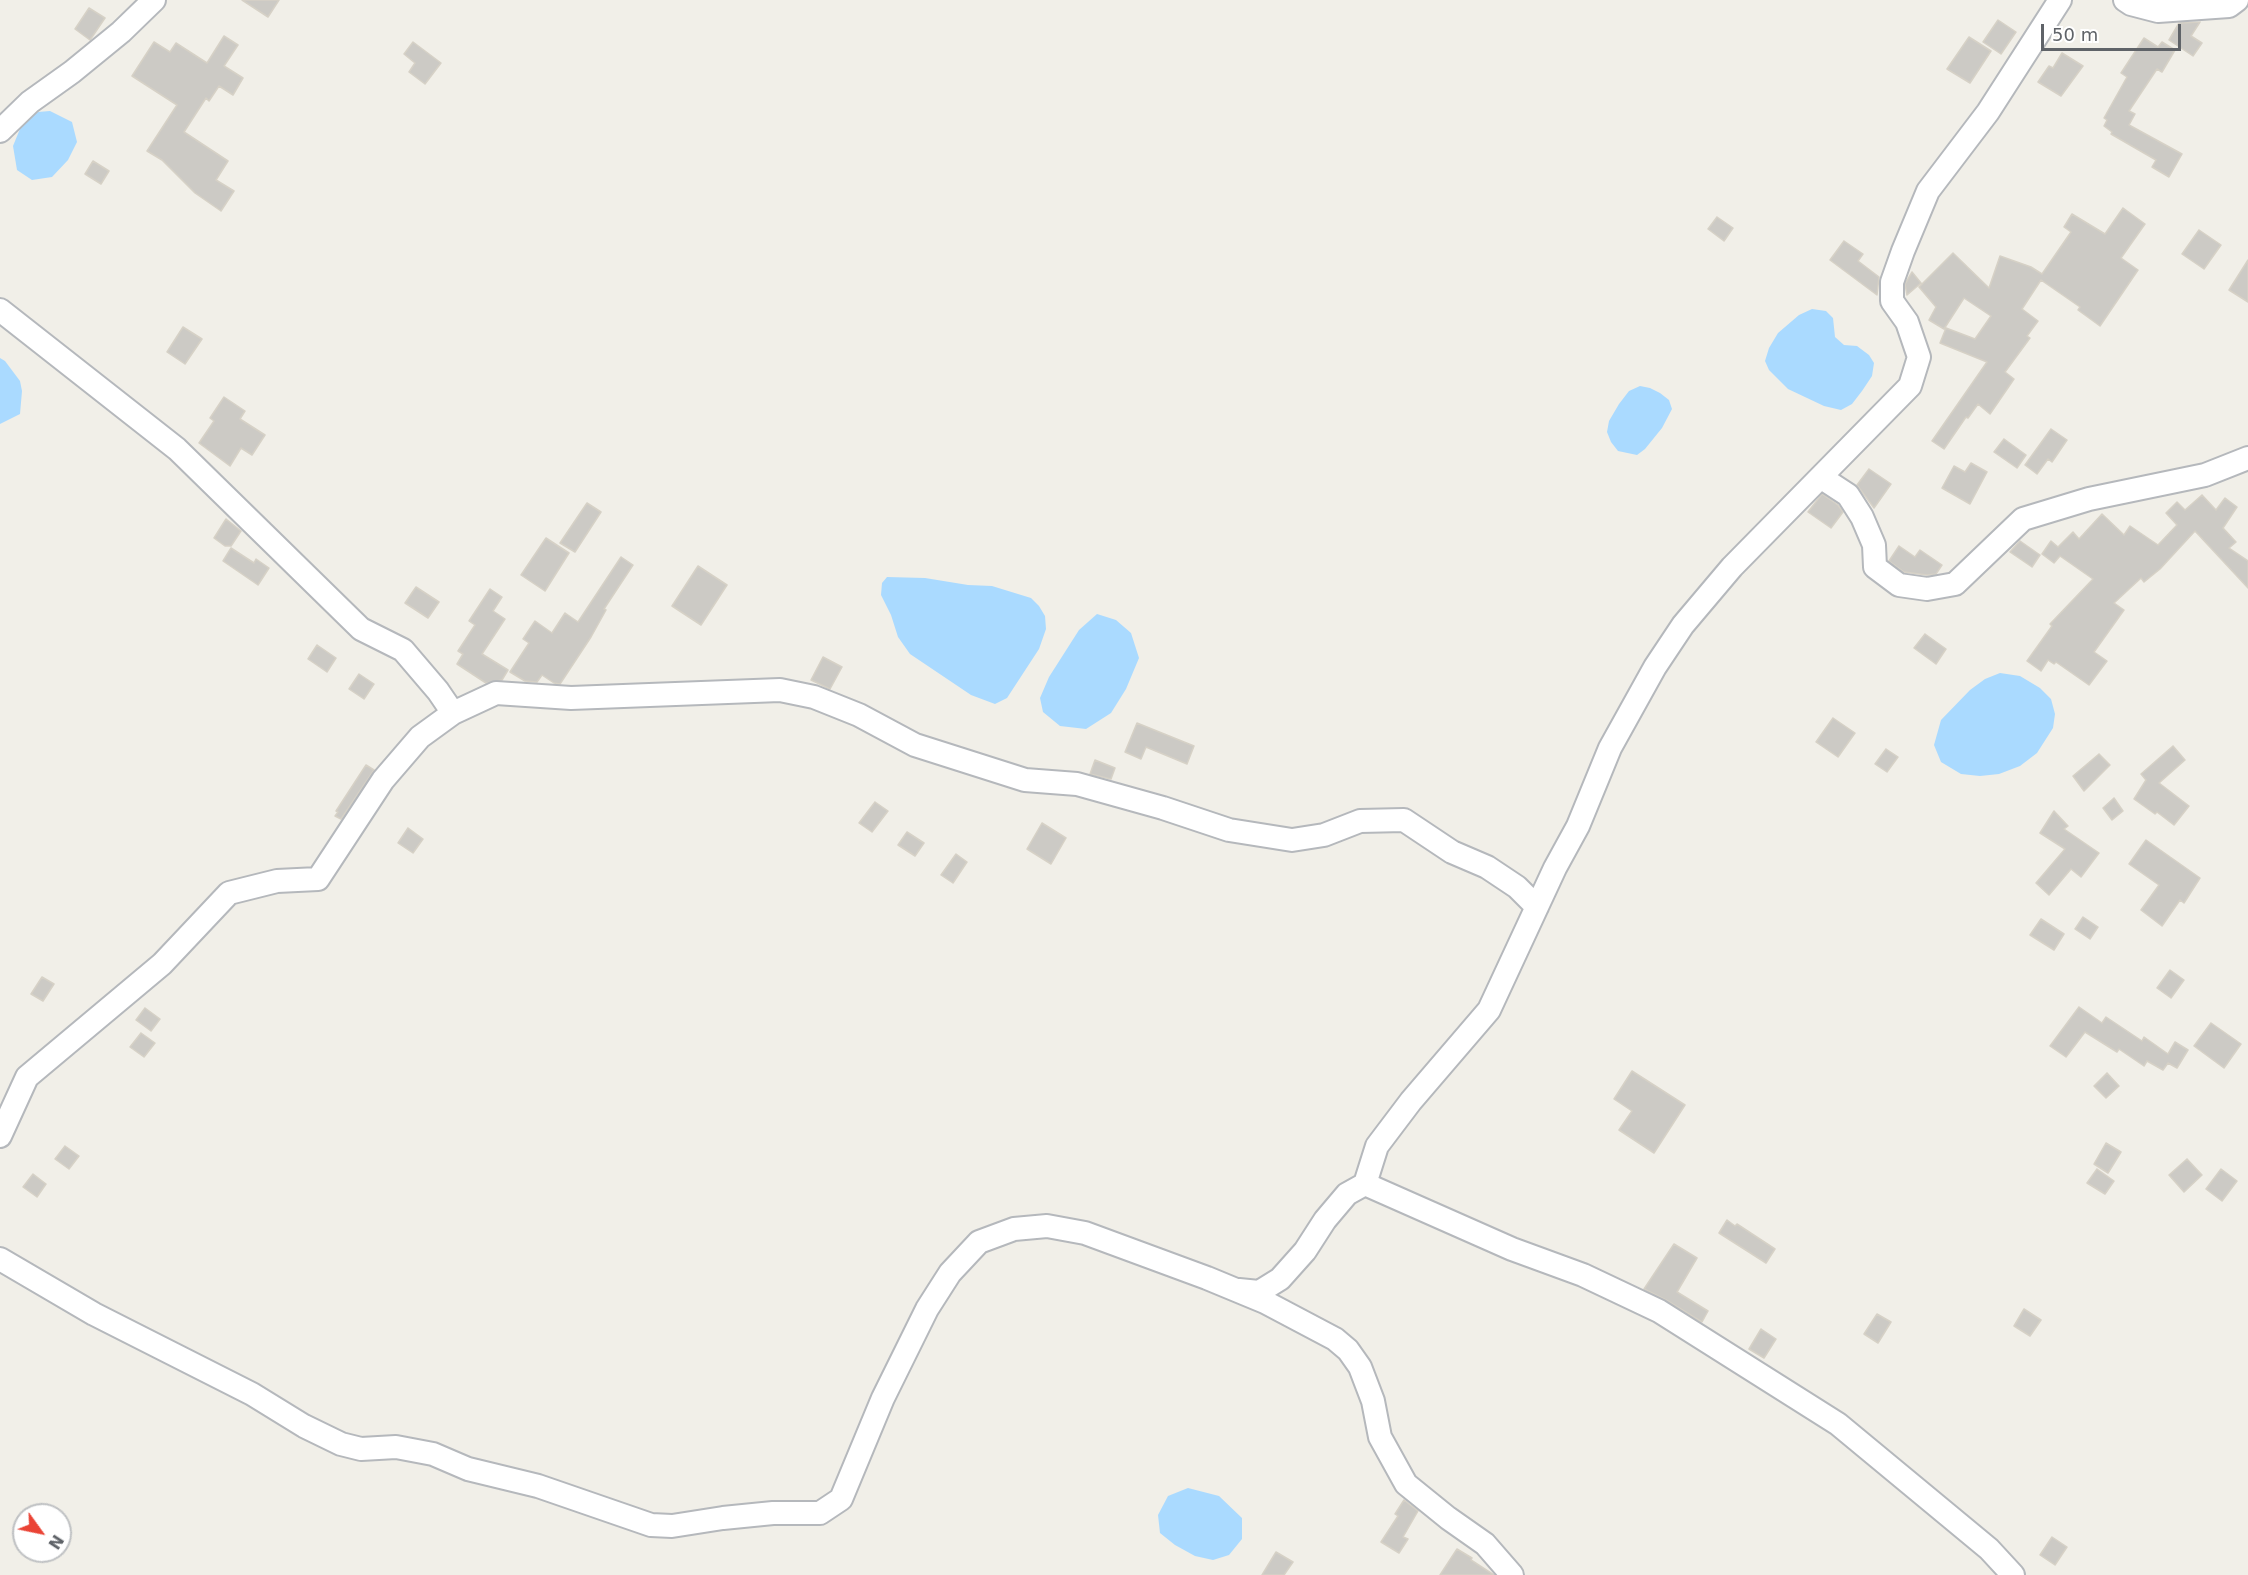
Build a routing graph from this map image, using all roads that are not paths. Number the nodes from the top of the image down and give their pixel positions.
1 (154, 0) edge
2 (2060, 0) edge
3 (2125, 0) edge
4 (2237, 0) edge
5 (0, 131) edge
6 (0, 310) edge
7 (2248, 458) edge
8 (1822, 477) junction
9 (453, 713) junction
10 (1537, 907) junction
11 (0, 1137) edge
12 (1365, 1184) junction
13 (0, 1259) edge
14 (1235, 1290) junction
15 (1512, 1575) edge
16 (2013, 1575) edge

1 - 5 street
2 - 8 street
3 - 4 street
6 - 9 street
7 - 8 street
8 - 10 street
9 - 10 street
9 - 11 street
10 - 12 street
12 - 14 street
12 - 16 street
13 - 14 street
14 - 15 street

